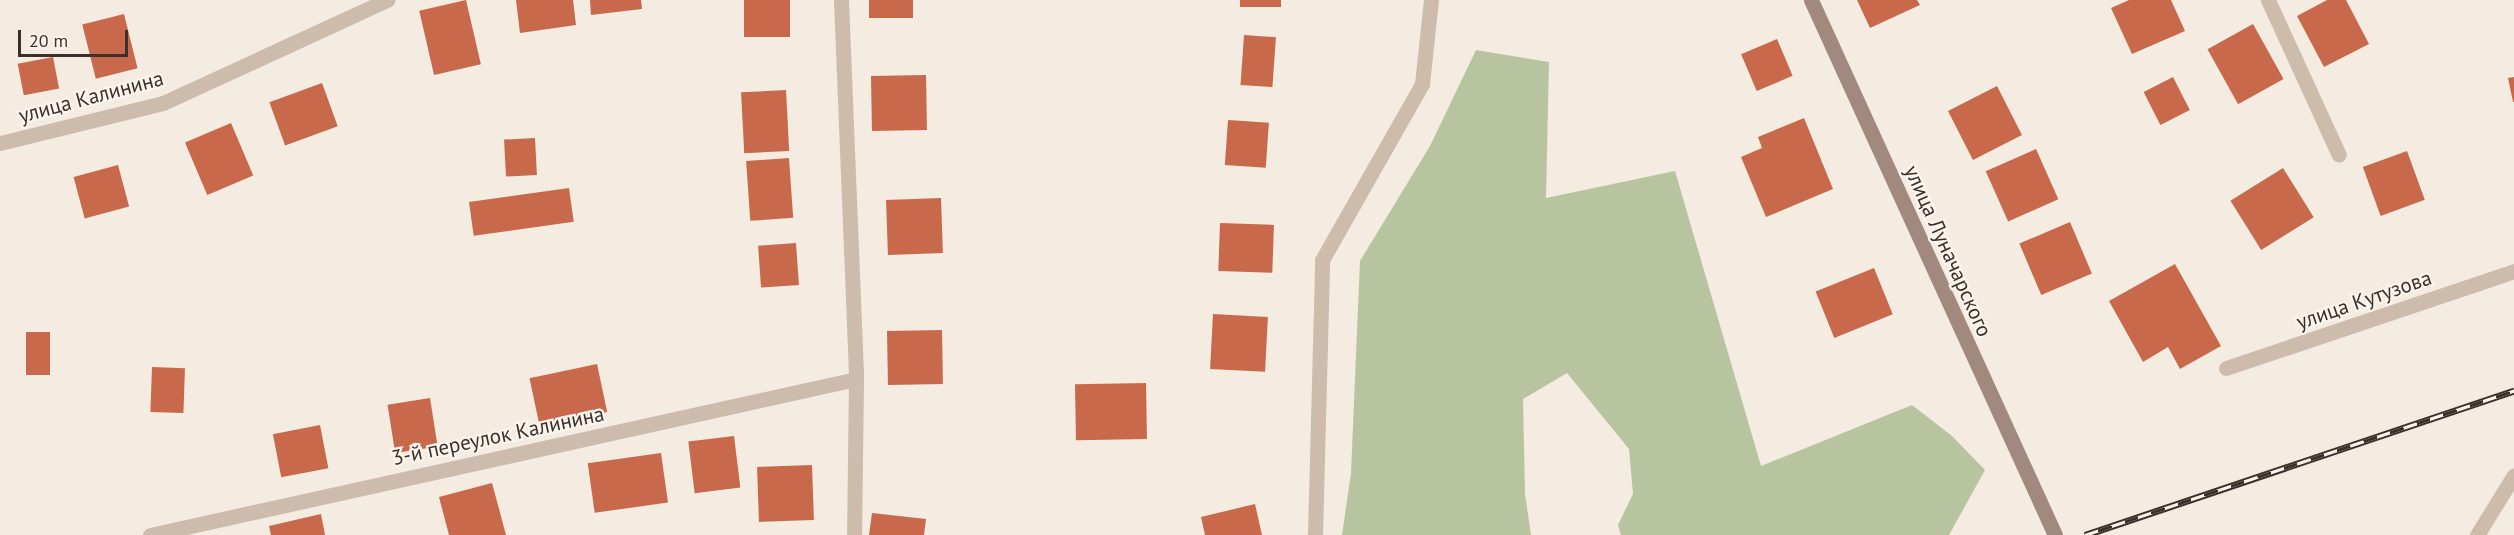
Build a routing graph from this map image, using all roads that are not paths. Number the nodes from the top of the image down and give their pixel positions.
1 (387, 0) edge
2 (841, 0) edge
3 (1431, 0) edge
4 (1811, 0) edge
5 (2268, 0) edge
6 (0, 143) edge
7 (2339, 156) dead end
8 (2514, 271) edge
9 (2226, 368) dead end
10 (856, 379) junction
11 (2514, 475) edge
12 (150, 535) edge
13 (854, 535) edge
14 (1315, 535) edge
15 (2055, 535) edge
16 (2477, 535) edge

1 - 6 street, улица Калинина
2 - 10 street
3 - 14 street
4 - 15 main road, улица Луначарского
5 - 7 street
8 - 9 street, улица Кутузова
10 - 12 street, 3-й переулок Калинина
10 - 13 street
11 - 16 street

